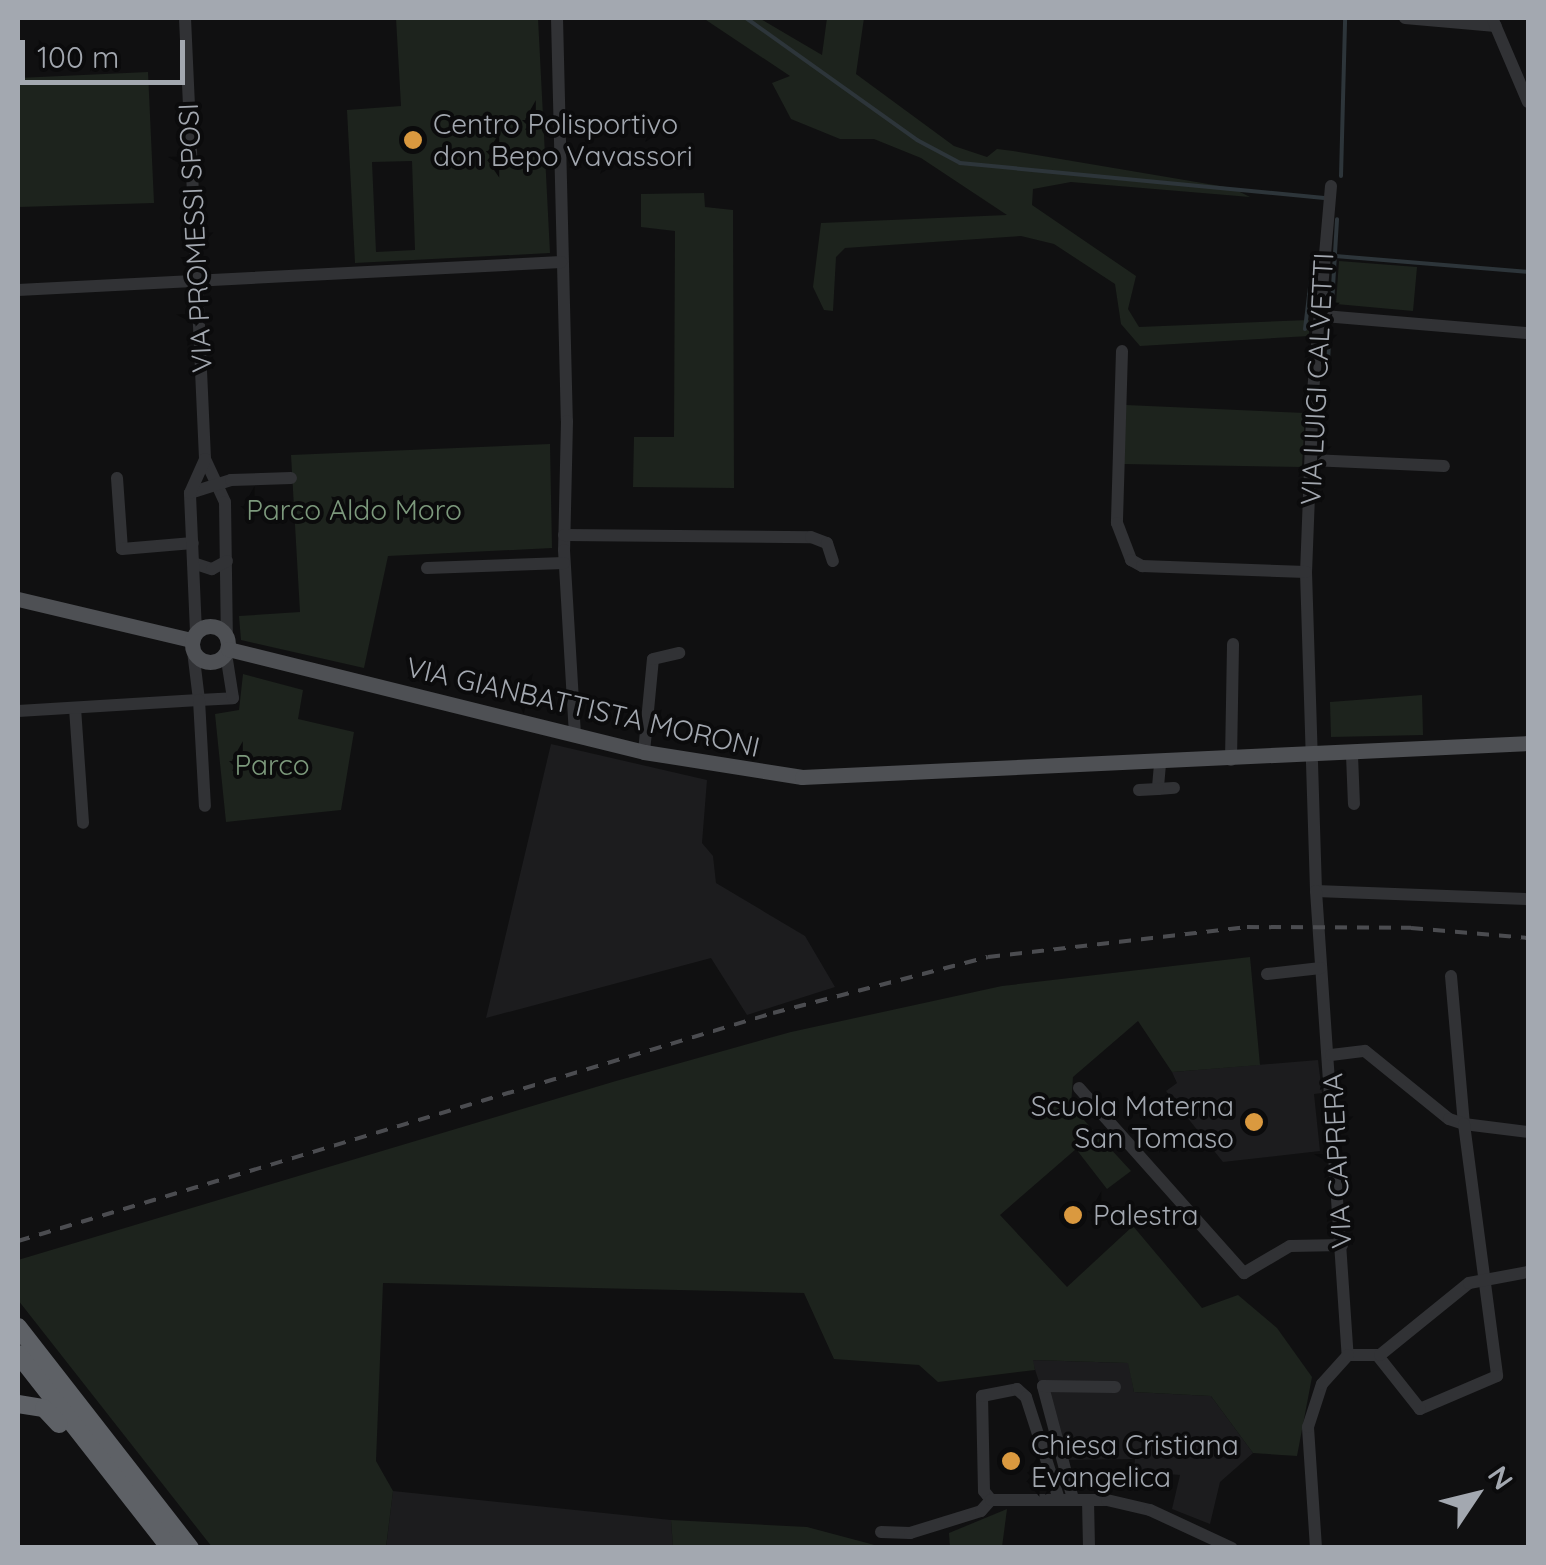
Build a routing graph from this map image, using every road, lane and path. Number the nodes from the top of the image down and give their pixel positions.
1 (185, 18) edge
2 (558, 18) edge
3 (1405, 18) edge
4 (1494, 22) edge
5 (1528, 102) edge
6 (1332, 186) dead end
7 (561, 262) junction
8 (197, 280) junction
9 (18, 290) edge
10 (1324, 316) junction
11 (1528, 333) edge
12 (1122, 351) dead end
13 (205, 459) junction
14 (1311, 460) junction
15 (1444, 466) dead end
16 (117, 478) dead end
17 (291, 478) dead end
18 (219, 484) junction
19 (190, 492) junction
20 (564, 535) junction
21 (192, 543) junction
22 (833, 561) dead end
23 (193, 562) junction
24 (227, 562) junction
25 (564, 563) junction
26 (427, 568) dead end
27 (1306, 572) junction
28 (18, 598) edge
29 (194, 641) junction
30 (1233, 644) dead end
31 (227, 647) junction
32 (679, 654) dead end
33 (199, 700) junction
34 (75, 708) junction
35 (18, 711) edge
36 (575, 736) junction
37 (1528, 743) edge
38 (645, 746) junction
39 (1352, 754) junction
40 (1307, 756) junction
41 (1231, 760) junction
42 (1160, 764) junction
43 (1174, 788) dead end
44 (1158, 789) junction
45 (1139, 790) dead end
46 (1354, 804) dead end
47 (206, 806) dead end
48 (83, 823) dead end
49 (1316, 891) junction
50 (1528, 899) edge
51 (1320, 968) junction
52 (1266, 974) dead end
53 (1451, 976) dead end
54 (1331, 1055) junction
55 (1080, 1088) dead end
56 (1464, 1124) junction
57 (1528, 1132) edge
58 (1342, 1245) junction
59 (1528, 1272) edge
60 (1481, 1282) junction
61 (18, 1310) edge
62 (18, 1326) edge
63 (18, 1354) edge
64 (1348, 1355) junction
65 (1378, 1356) junction
66 (1115, 1388) dead end
67 (70, 1393) junction
68 (18, 1404) edge
69 (1066, 1499) junction
70 (991, 1500) junction
71 (1088, 1500) junction
72 (881, 1532) dead end
73 (167, 1545) edge
74 (1312, 1546) edge
75 (190, 1548) edge
76 (1089, 1548) edge
77 (1232, 1548) edge

1 - 8 street, VIA PROMESSI SPOSI
2 - 7 street
3 - 4 street
4 - 5 street
6 - 10 street, VIA LUIGI CALVETTI
7 - 8 street
7 - 20 street
8 - 9 street
8 - 13 street, VIA PROMESSI SPOSI
10 - 11 street
10 - 14 street, VIA LUIGI CALVETTI
12 - 27 street
13 - 18 street, VIA PROMESSI SPOSI
13 - 19 street, VIA PROMESSI SPOSI
14 - 15 street
14 - 27 street, VIA LUIGI CALVETTI
16 - 21 street
17 - 18 street
18 - 19 street
18 - 24 street, VIA PROMESSI SPOSI
19 - 21 street, VIA PROMESSI SPOSI
20 - 22 street
20 - 25 street
21 - 23 street, VIA PROMESSI SPOSI
23 - 24 street
23 - 29 street, VIA PROMESSI SPOSI
24 - 31 street, VIA PROMESSI SPOSI
25 - 26 street
25 - 36 street
27 - 40 street, VIA LUIGI CALVETTI
28 - 29 main road, VIA GIANBATTISTA MORONI
29 - 31 main road, VIA GIANBATTISTA MORONI
29 - 31 main road, VIA GIANBATTISTA MORONI
29 - 33 street, VIA PROMESSI SPOSI
30 - 41 street
31 - 33 street, VIA PROMESSI SPOSI
31 - 36 main road, VIA GIANBATTISTA MORONI
32 - 38 street, VIA GIANBATTISTA MORONI
33 - 34 street
33 - 47 street, VIA PROMESSI SPOSI
34 - 35 street
34 - 48 street
36 - 38 main road, VIA GIANBATTISTA MORONI
37 - 39 main road, VIA GIANBATTISTA MORONI
38 - 42 main road, VIA GIANBATTISTA MORONI
39 - 40 main road, VIA GIANBATTISTA MORONI
39 - 46 street
40 - 41 main road, VIA GIANBATTISTA MORONI
40 - 49 street, VIA LUIGI CALVETTI
41 - 42 main road, VIA GIANBATTISTA MORONI
42 - 44 street
43 - 44 street
44 - 45 street
49 - 50 street
49 - 51 street, VIA CAPRERA
51 - 52 street
51 - 54 street, VIA CAPRERA
53 - 56 street
54 - 56 street
54 - 58 street, VIA CAPRERA
55 - 58 street
56 - 57 street
56 - 60 street
58 - 64 street, VIA CAPRERA
59 - 60 street
60 - 65 street
60 - 65 street
61 - 67 highway
62 - 67 highway
63 - 73 highway
64 - 65 street
64 - 74 street
66 - 69 street
67 - 75 highway
68 - 73 highway
69 - 70 street
69 - 70 street
69 - 71 street
70 - 72 street
71 - 76 street
71 - 77 street

